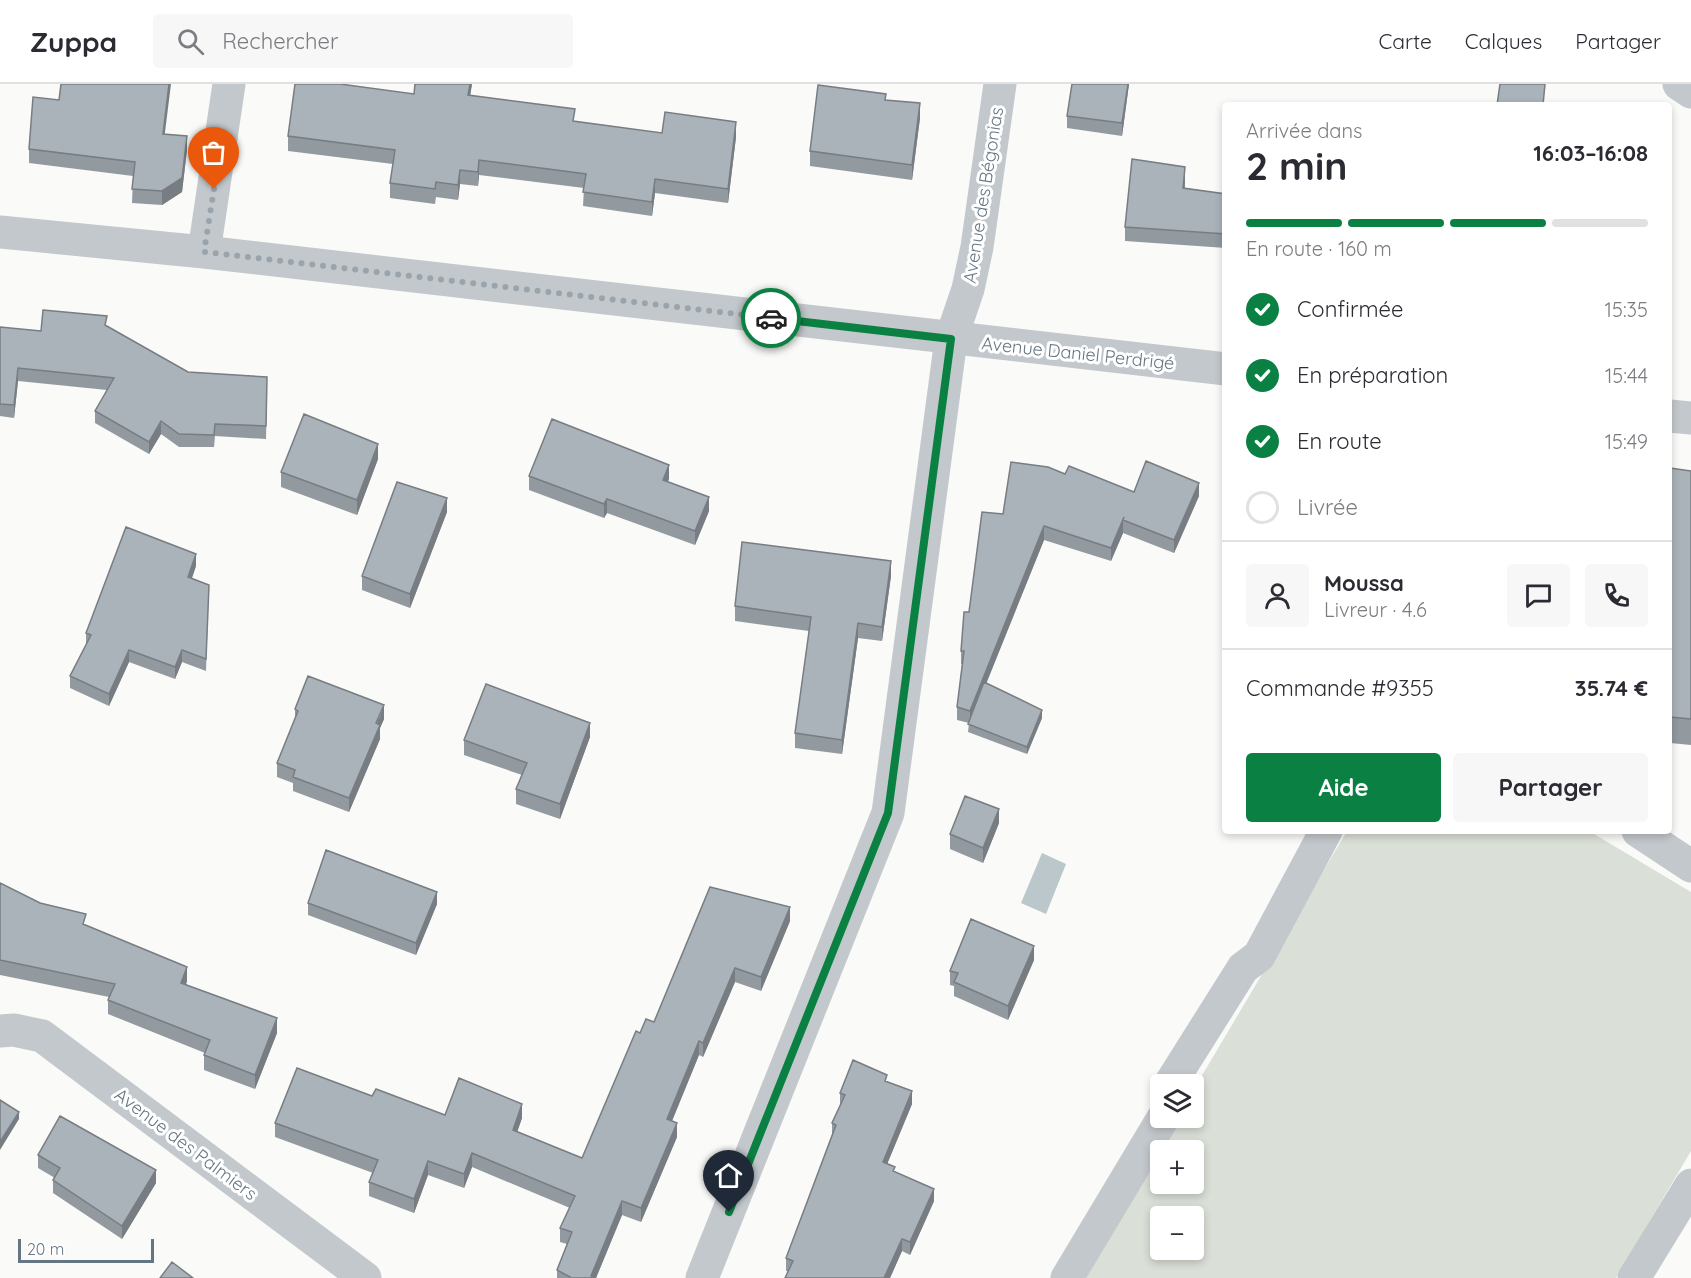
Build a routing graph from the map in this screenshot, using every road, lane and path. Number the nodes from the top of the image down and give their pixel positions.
1 (229, 84) edge
2 (1000, 84) edge
3 (1680, 84) edge
4 (1691, 92) edge
5 (0, 231) edge
6 (204, 252) junction
7 (951, 339) junction
8 (1222, 369) edge
9 (1672, 416) edge
10 (1691, 418) edge
11 (1324, 834) edge
12 (1643, 834) edge
13 (1691, 866) edge
14 (0, 1031) edge
15 (1176, 1074) edge
16 (1157, 1128) edge
17 (1691, 1185) edge
18 (365, 1278) edge
19 (702, 1278) edge
20 (1067, 1278) edge
21 (1634, 1278) edge

1 - 6 street
2 - 7 street, Avenue des Bégonias
3 - 4 street
5 - 6 street, Avenue Daniel Perdrigé
6 - 7 street, Avenue Daniel Perdrigé
7 - 8 street, Avenue Daniel Perdrigé
7 - 19 street
9 - 10 street
11 - 15 street
12 - 13 street
14 - 18 street, Avenue des Palmiers
16 - 20 street
17 - 21 street

